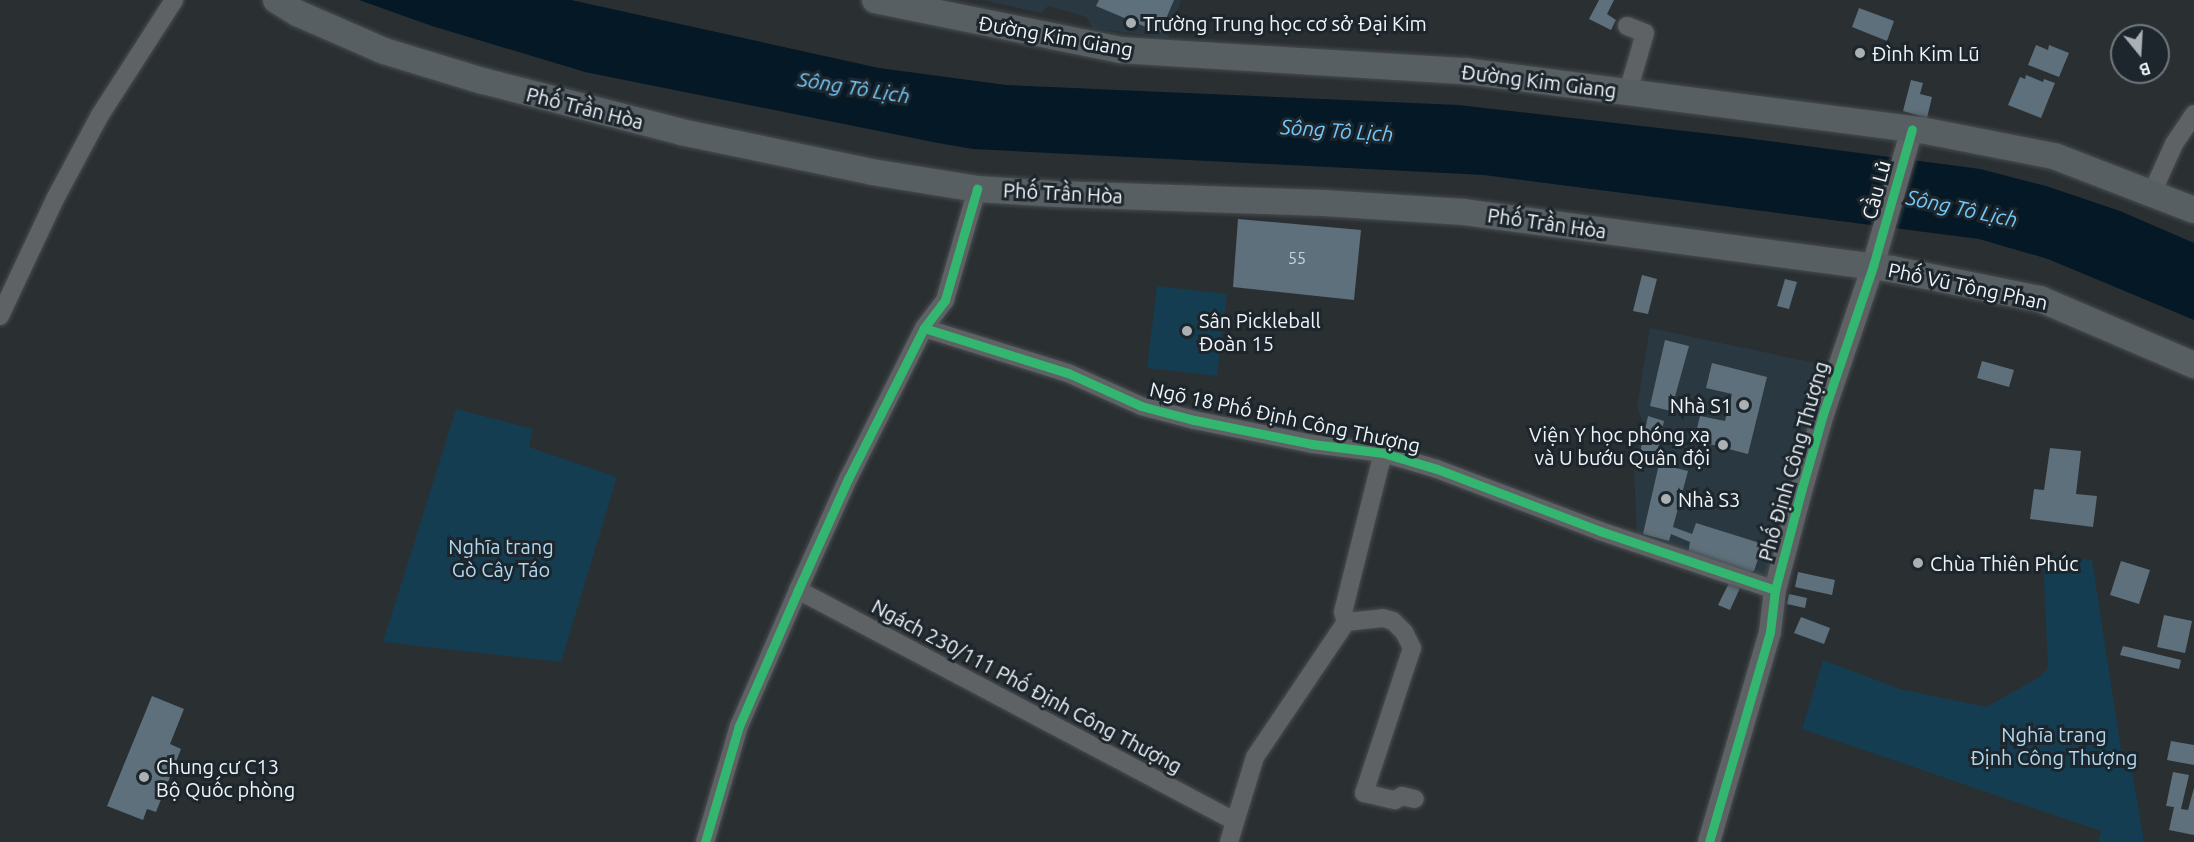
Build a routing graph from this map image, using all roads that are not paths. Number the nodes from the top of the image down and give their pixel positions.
1 (174, 0) edge
2 (276, 0) edge
3 (875, 0) edge
4 (1627, 26) dead end
5 (1628, 92) junction
6 (2194, 114) edge
7 (1909, 138) junction
8 (977, 189) junction
9 (2151, 195) junction
10 (2194, 210) edge
11 (1877, 254) junction
12 (0, 316) edge
13 (924, 328) junction
14 (2194, 365) edge
15 (1383, 453) junction
16 (798, 590) junction
17 (1775, 590) junction
18 (1346, 622) junction
19 (1415, 799) dead end
20 (1235, 821) junction
21 (705, 842) edge
22 (1229, 842) edge
23 (1709, 842) edge

1 - 12 street
2 - 8 main road, Phố Trần Hòa
3 - 5 main road, Đường Kim Giang
4 - 5 street
5 - 7 main road, Đường Kim Giang
6 - 9 street
7 - 9 main road, Đường Kim Giang
7 - 11 street, Cầu Lủ
8 - 11 main road, Phố Trần Hòa
8 - 13 street
9 - 10 main road, Đường Kim Giang
11 - 14 main road, Phố Vũ Tông Phan
11 - 17 street, Phố Định Công Thượng
13 - 15 street, Ngõ 18 Phố Định Công Thượng
13 - 16 street
15 - 17 street, Ngõ 18 Phố Định Công Thượng
15 - 18 street
16 - 20 street, Ngách 230/111 Phố Định Công Thượng
16 - 21 street
17 - 23 street, Phố Định Công Thượng
18 - 19 street
18 - 20 street
20 - 22 street

